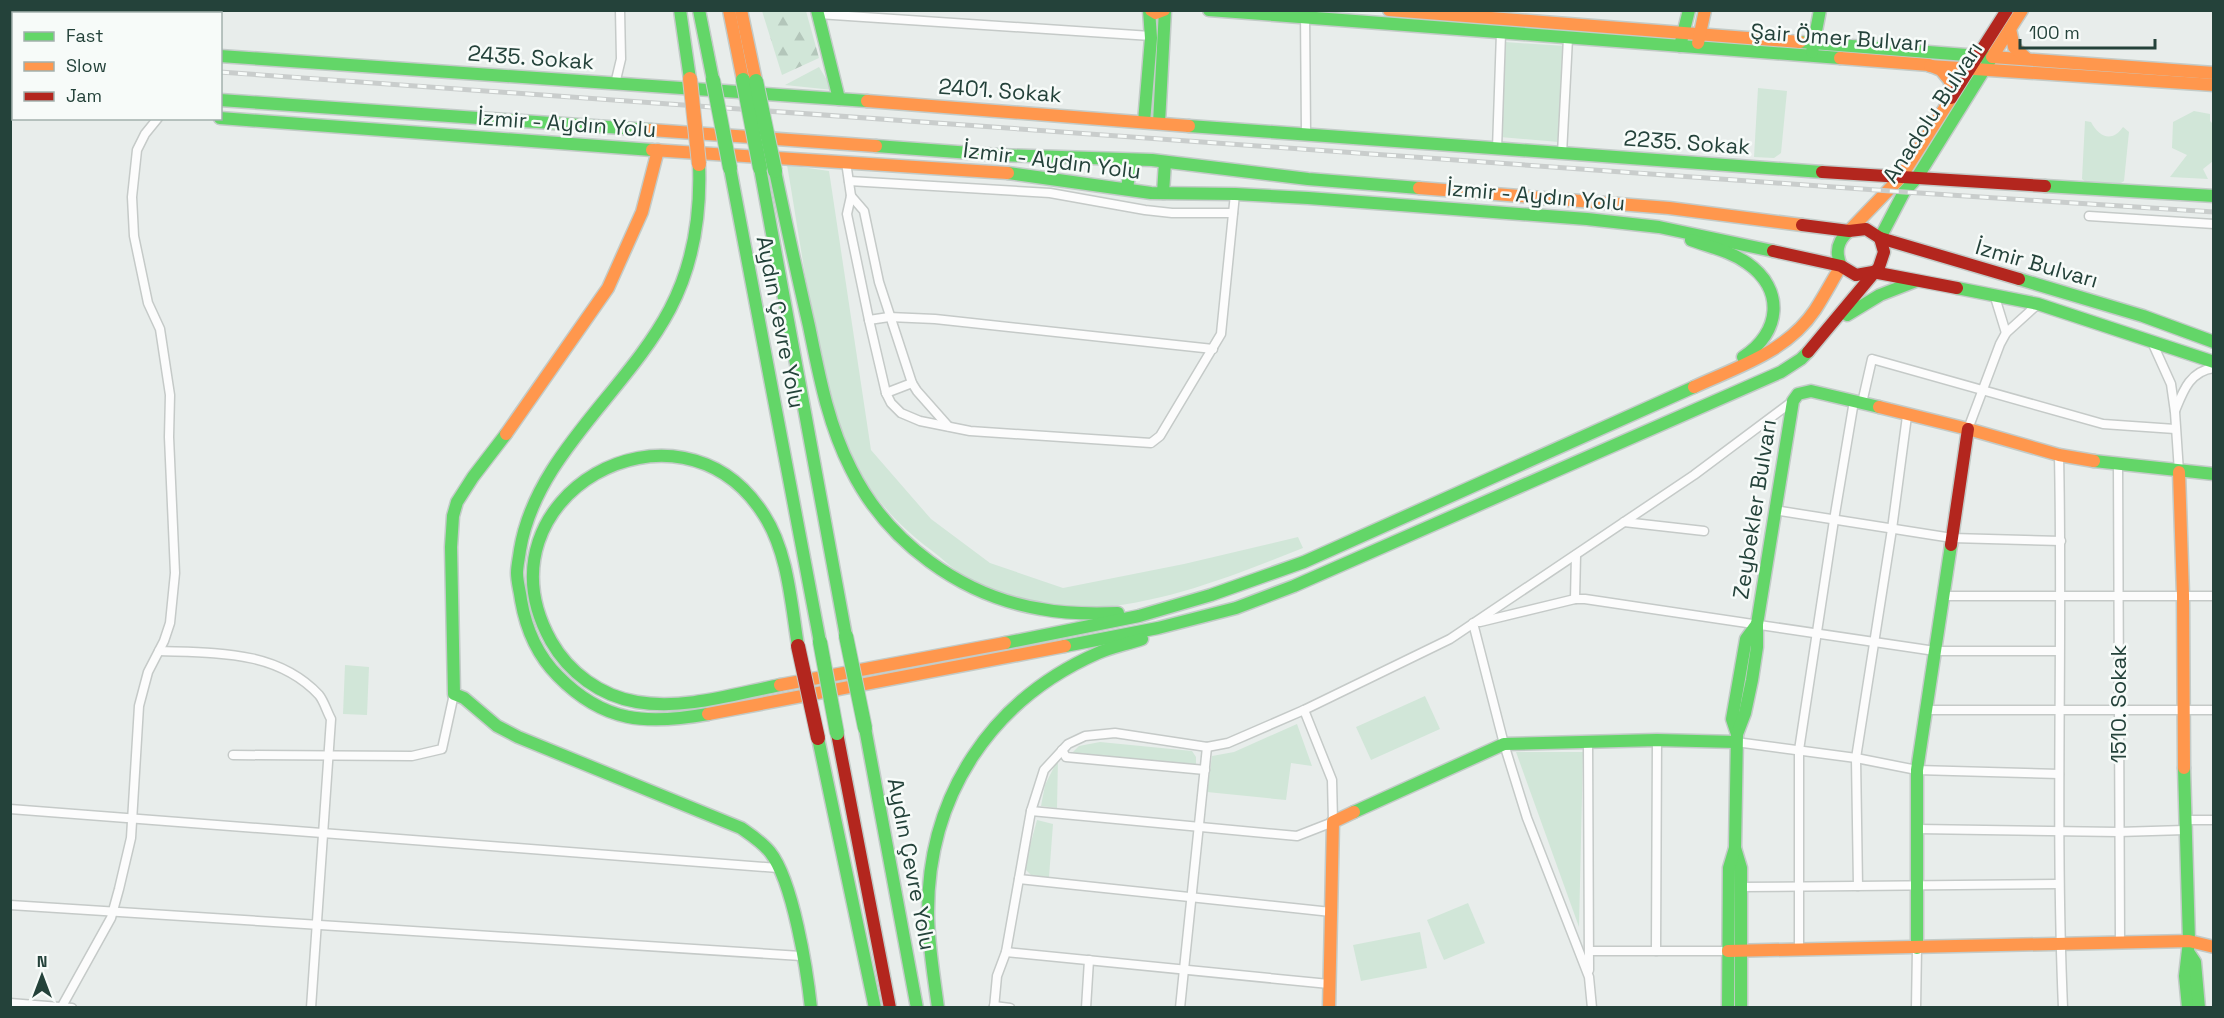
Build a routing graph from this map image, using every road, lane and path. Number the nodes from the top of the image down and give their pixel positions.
1 (620, 10) edge
2 (680, 10) edge
3 (699, 10) edge
4 (729, 10) edge
5 (741, 10) edge
6 (1150, 10) edge
7 (1164, 10) edge
8 (1209, 10) edge
9 (1389, 10) edge
10 (1689, 10) edge
11 (1706, 10) edge
12 (1820, 10) edge
13 (2007, 10) edge
14 (2022, 10) edge
15 (818, 12) edge
16 (1305, 13) edge
17 (1531, 16) edge
18 (1430, 17) edge
19 (2010, 29) junction
20 (1501, 33) junction
21 (1151, 36) junction
22 (1569, 38) junction
23 (1682, 40) junction
24 (1699, 41) junction
25 (1813, 49) junction
26 (222, 56) edge
27 (1985, 56) junction
28 (2028, 60) junction
29 (1929, 65) junction
30 (1970, 68) junction
31 (1984, 69) junction
32 (2214, 73) edge
33 (750, 81) junction
34 (615, 84) junction
35 (2214, 85) edge
36 (1951, 98) junction
37 (839, 99) junction
38 (222, 100) edge
39 (222, 118) edge
40 (156, 120) edge
41 (1144, 122) junction
42 (1159, 123) junction
43 (1306, 133) junction
44 (1497, 149) junction
45 (658, 150) junction
46 (1562, 154) junction
47 (1131, 160) junction
48 (846, 162) junction
49 (1165, 162) junction
50 (1901, 177) junction
51 (1916, 179) junction
52 (849, 181) junction
53 (1127, 189) junction
54 (1163, 193) junction
55 (1235, 194) junction
56 (851, 196) junction
57 (2214, 196) edge
58 (1233, 213) junction
59 (2090, 216) dead end
60 (2214, 224) edge
61 (1659, 227) junction
62 (1849, 231) junction
63 (1880, 238) junction
64 (1841, 266) junction
65 (1873, 272) junction
66 (1920, 280) junction
67 (1994, 294) junction
68 (2038, 304) junction
69 (889, 317) junction
70 (868, 320) junction
71 (2007, 333) junction
72 (1822, 337) junction
73 (2151, 342) junction
74 (2214, 342) edge
75 (1213, 349) junction
76 (2214, 362) edge
77 (2214, 368) edge
78 (1714, 378) junction
79 (912, 383) junction
80 (1983, 389) junction
81 (886, 393) junction
82 (1793, 401) junction
83 (1858, 402) junction
84 (2175, 412) junction
85 (1907, 416) junction
86 (949, 426) junction
87 (1968, 429) junction
88 (2175, 429) junction
89 (2059, 455) junction
90 (2118, 465) junction
91 (2179, 472) junction
92 (2214, 474) edge
93 (1774, 510) junction
94 (1834, 520) junction
95 (1624, 522) junction
96 (1892, 529) junction
97 (1704, 531) dead end
98 (1952, 538) junction
99 (2061, 541) junction
100 (1576, 555) junction
101 (2061, 595) junction
102 (2183, 595) junction
103 (1943, 596) junction
104 (2118, 596) junction
105 (2214, 596) edge
106 (1575, 599) junction
107 (1172, 607) junction
108 (1236, 608) junction
109 (1473, 623) junction
110 (1757, 624) junction
111 (1817, 633) junction
112 (1874, 642) junction
113 (159, 651) junction
114 (1935, 651) junction
115 (2059, 651) junction
116 (454, 694) junction
117 (1304, 710) junction
118 (1925, 710) junction
119 (2059, 710) junction
120 (2118, 710) junction
121 (2185, 710) junction
122 (2214, 710) edge
123 (1736, 738) junction
124 (1657, 740) junction
125 (1588, 742) junction
126 (1504, 744) junction
127 (1208, 747) junction
128 (1062, 750) junction
129 (1799, 750) junction
130 (232, 755) dead end
131 (328, 756) junction
132 (1856, 758) junction
133 (1205, 770) junction
134 (1917, 770) junction
135 (2059, 774) junction
136 (10, 809) edge
137 (1031, 811) junction
138 (133, 818) junction
139 (2214, 820) edge
140 (1333, 822) junction
141 (2185, 825) junction
142 (1200, 827) junction
143 (1918, 829) junction
144 (2058, 831) junction
145 (2118, 832) junction
146 (324, 833) junction
147 (1735, 848) junction
148 (778, 868) junction
149 (1019, 879) junction
150 (2058, 884) junction
151 (1799, 885) junction
152 (1918, 885) junction
153 (1741, 886) junction
154 (1858, 886) junction
155 (1193, 898) junction
156 (10, 905) edge
157 (113, 911) junction
158 (1331, 912) junction
159 (317, 926) junction
160 (2120, 943) junction
161 (2060, 944) junction
162 (2189, 947) junction
163 (2214, 947) edge
164 (1917, 948) junction
165 (1589, 951) junction
166 (1656, 951) junction
167 (1735, 951) junction
168 (1799, 951) junction
169 (1006, 952) junction
170 (801, 956) junction
171 (1089, 960) junction
172 (1184, 969) junction
173 (1589, 977) junction
174 (1329, 984) junction
175 (10, 1003) edge
176 (61, 1007) edge
177 (994, 1007) edge
178 (72, 1008) edge
179 (311, 1008) edge
180 (811, 1008) edge
181 (875, 1008) edge
182 (890, 1008) edge
183 (917, 1008) edge
184 (938, 1008) edge
185 (1010, 1008) edge
186 (1086, 1008) edge
187 (1180, 1008) edge
188 (1329, 1008) edge
189 (1592, 1008) edge
190 (1728, 1008) edge
191 (1741, 1008) edge
192 (1917, 1008) edge
193 (2063, 1008) edge
194 (2188, 1008) edge
195 (2199, 1008) edge

1 - 34 street
2 - 108 main road, bridge
3 - 182 main road, Aydın Çevre Yolu, bridge
4 - 33 main road, Aydın Çevre Yolu
5 - 33 main road
6 - 7 main road
6 - 21 main road
7 - 42 main road
8 - 16 main road, Şair Ömer Bulvarı
9 - 18 main road, Şair Ömer Bulvarı
10 - 23 main road
11 - 24 main road
12 - 25 main road
13 - 27 main road, Anadolu Bulvarı
14 - 19 main road, Anadolu Bulvarı
15 - 21 street
15 - 37 main road
16 - 18 main road, Şair Ömer Bulvarı
16 - 43 street
17 - 18 main road, Şair Ömer Bulvarı
17 - 23 main road, Şair Ömer Bulvarı
18 - 20 main road, Şair Ömer Bulvarı
19 - 27 main road, Anadolu Bulvarı
19 - 28 main road
20 - 22 main road, Şair Ömer Bulvarı
20 - 44 street
21 - 41 main road
22 - 23 main road, Şair Ömer Bulvarı
22 - 46 street
23 - 24 main road, Şair Ömer Bulvarı
24 - 25 main road, Şair Ömer Bulvarı
25 - 27 main road, Şair Ömer Bulvarı
25 - 29 main road, Şair Ömer Bulvarı
26 - 34 main road, 2435. Sokak
27 - 28 main road, Şair Ömer Bulvarı
27 - 30 main road, Anadolu Bulvarı
27 - 31 main road, Anadolu Bulvarı
28 - 32 main road, Şair Ömer Bulvarı
29 - 30 main road, Şair Ömer Bulvarı
29 - 36 main road
30 - 31 main road, Şair Ömer Bulvarı
30 - 36 main road, Anadolu Bulvarı
31 - 35 main road, Şair Ömer Bulvarı
31 - 51 main road, Anadolu Bulvarı
33 - 107 main road, bridge
33 - 183 main road, Aydın Çevre Yolu, bridge
34 - 37 main road, 2435. Sokak
36 - 50 main road, Anadolu Bulvarı
37 - 41 main road, 2401. Sokak
38 - 47 main road, İzmir - Aydın Yolu
39 - 45 main road, İzmir - Aydın Yolu
40 - 113 street
41 - 42 main road, 2401. Sokak
42 - 43 main road, 2235. Sokak
43 - 44 main road, 2235. Sokak
44 - 46 main road, 2235. Sokak
45 - 48 main road, İzmir - Aydın Yolu
45 - 116 main road
46 - 50 main road, 2235. Sokak
47 - 49 main road, İzmir - Aydın Yolu
47 - 53 main road
48 - 52 street
48 - 53 main road, İzmir - Aydın Yolu
49 - 54 main road
49 - 62 main road, İzmir - Aydın Yolu
50 - 51 main road, 2235. Sokak
50 - 62 main road, Anadolu Bulvarı
51 - 57 main road, 2235. Sokak
51 - 63 main road, Anadolu Bulvarı
52 - 56 street
52 - 58 street
53 - 54 main road, İzmir - Aydın Yolu
54 - 55 main road, İzmir - Aydın Yolu
55 - 58 street
55 - 61 main road, İzmir - Aydın Yolu
56 - 69 street
56 - 70 street
58 - 75 street
59 - 60 street
61 - 64 main road, İzmir - Aydın Yolu
61 - 78 main road
62 - 63 main road, İzmir Bulvarı
62 - 64 main road
63 - 65 main road
63 - 74 main road, İzmir Bulvarı
64 - 65 main road, İzmir - Aydın Yolu
64 - 78 main road
65 - 66 main road, İzmir Bulvarı
65 - 72 main road
66 - 67 main road, İzmir Bulvarı
66 - 72 main road
67 - 68 main road, İzmir Bulvarı
67 - 71 street
68 - 71 street
68 - 73 main road, İzmir Bulvarı
69 - 70 street
69 - 75 street
69 - 79 street
70 - 81 street
71 - 80 street
72 - 108 main road
73 - 76 main road, İzmir Bulvarı
73 - 84 street
75 - 86 street
77 - 84 street
78 - 107 main road
79 - 81 street
79 - 86 street
80 - 83 street
80 - 87 street
80 - 88 street
81 - 86 street
82 - 83 main road
82 - 93 main road, Zeybekler Bulvarı
82 - 95 street
83 - 85 main road
83 - 94 street
84 - 88 street
85 - 87 main road
85 - 96 street
87 - 89 main road
87 - 98 main road
88 - 91 street
89 - 90 main road
89 - 99 street
90 - 91 main road
90 - 104 street, 1510. Sokak
91 - 92 main road
91 - 102 main road
93 - 94 street
93 - 110 main road, Zeybekler Bulvarı
94 - 96 street
94 - 111 street
95 - 97 street
95 - 100 street
96 - 98 street
96 - 112 street
98 - 99 street
98 - 103 main road
99 - 101 street
100 - 106 street
100 - 109 street
101 - 103 street
101 - 104 street
101 - 115 street
102 - 104 street
102 - 105 street
102 - 121 main road
103 - 114 main road
104 - 120 street, 1510. Sokak
106 - 109 street
106 - 110 street
107 - 181 main road, bridge
108 - 184 main road
109 - 117 street
109 - 126 street
110 - 111 street
110 - 123 main road, Zeybekler Bulvarı
111 - 112 street
111 - 129 street
112 - 114 street
112 - 132 street
113 - 131 street
113 - 138 street
114 - 115 street
114 - 118 main road
115 - 119 street
116 - 131 street
116 - 148 main road
117 - 127 street
117 - 140 street
118 - 119 street
118 - 134 main road
119 - 120 street
119 - 135 street
120 - 121 street
120 - 145 street, 1510. Sokak
121 - 122 street
121 - 141 main road
123 - 124 main road
123 - 129 street
123 - 147 main road, Zeybekler Bulvarı
124 - 125 main road
124 - 166 street
125 - 126 main road
125 - 165 street
126 - 140 main road
126 - 173 street
127 - 128 street
127 - 133 street
128 - 133 street
128 - 137 street
129 - 132 street
129 - 151 street
130 - 131 street
131 - 146 street
132 - 134 street
132 - 154 street
133 - 142 street
134 - 135 street
134 - 143 main road
135 - 144 street
136 - 138 street
137 - 142 street
137 - 149 street
138 - 146 street
138 - 157 street
139 - 141 street
140 - 142 street
140 - 158 main road
141 - 145 street
141 - 162 main road
142 - 155 street
143 - 144 street
143 - 152 main road
144 - 145 street
144 - 150 street
145 - 160 street, 1510. Sokak
146 - 148 street
146 - 159 street
147 - 153 main road, Zeybekler Bulvarı
147 - 167 main road, Zeybekler Bulvarı
148 - 170 main road
149 - 155 street
149 - 169 street
150 - 152 street
150 - 161 street
151 - 153 street
151 - 154 street
151 - 168 street
152 - 154 street
152 - 164 main road
153 - 167 main road, Zeybekler Bulvarı
155 - 158 street
155 - 172 street
156 - 157 street
157 - 159 street
157 - 176 street
158 - 174 main road
159 - 170 street
159 - 179 street
160 - 161 main road
160 - 162 main road
161 - 164 main road
161 - 193 street
162 - 163 main road
162 - 194 main road
162 - 195 main road
164 - 168 main road
164 - 192 street
165 - 166 street
165 - 173 street
166 - 167 street
167 - 168 main road
167 - 190 main road, Zeybekler Bulvarı
167 - 191 main road, Zeybekler Bulvarı
169 - 171 street
169 - 177 street
170 - 180 main road
171 - 172 street
171 - 186 street
172 - 174 street
172 - 187 street
173 - 189 street
174 - 188 main road
175 - 176 street
176 - 178 street
177 - 185 street

